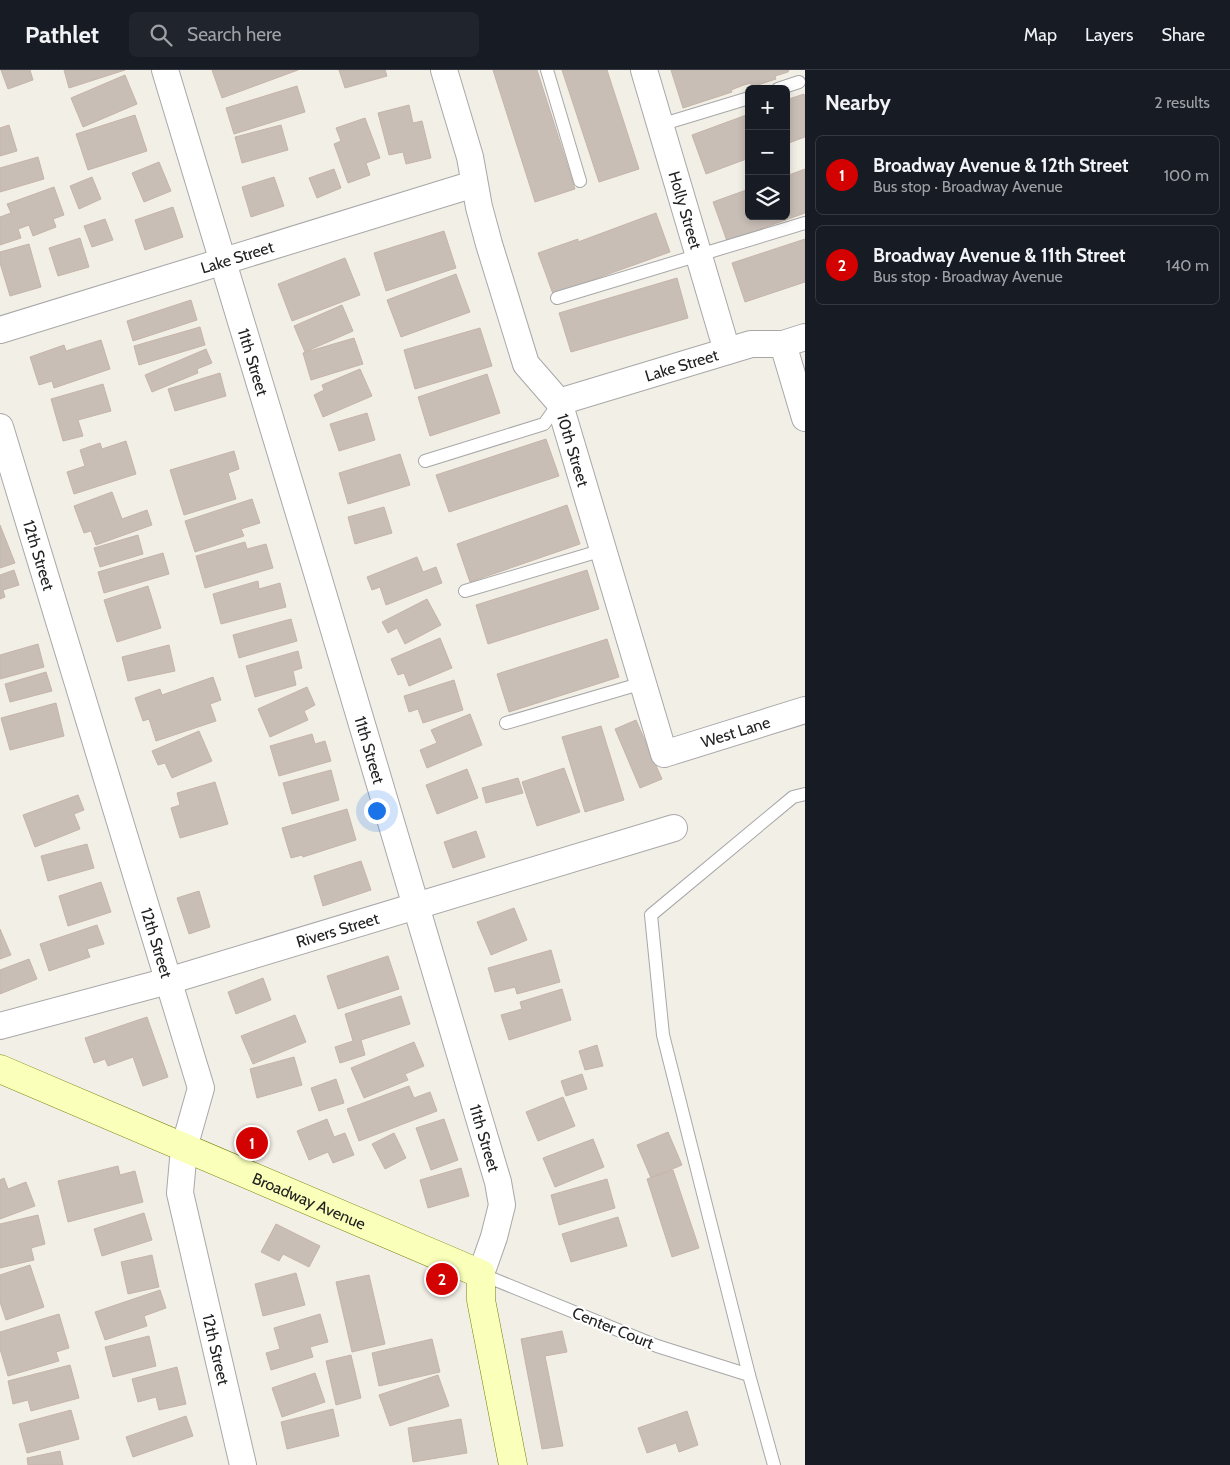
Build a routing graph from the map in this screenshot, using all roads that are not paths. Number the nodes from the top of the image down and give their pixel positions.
1 (165, 70) edge
2 (444, 70) edge
3 (547, 70) edge
4 (644, 70) edge
5 (799, 82) dead end
6 (790, 85) edge
7 (745, 99) edge
8 (660, 125) junction
9 (580, 182) dead end
10 (474, 184) junction
11 (805, 223) edge
12 (699, 255) junction
13 (221, 262) junction
14 (556, 298) dead end
15 (0, 330) edge
16 (794, 341) edge
17 (727, 351) junction
18 (559, 402) junction
19 (805, 418) edge
20 (0, 427) edge
21 (426, 461) dead end
22 (603, 550) junction
23 (465, 591) dead end
24 (643, 683) junction
25 (805, 710) edge
26 (506, 723) dead end
27 (664, 754) joint
28 (805, 794) edge
29 (674, 828) dead end
30 (415, 907) junction
31 (168, 981) junction
32 (11, 1022) edge
33 (0, 1070) edge
34 (184, 1148) junction
35 (480, 1274) junction
36 (749, 1375) junction
37 (243, 1465) edge
38 (513, 1465) edge
39 (774, 1465) edge

1 - 13 street, 11th Street
2 - 10 street, 10th Street
3 - 9 lane
4 - 8 street, Holly Street
5 - 6 lane
7 - 8 lane
8 - 12 street, Holly Street
10 - 13 street, Lake Street
10 - 18 street, 10th Street
11 - 12 lane
12 - 14 lane
12 - 17 street, Holly Street
13 - 15 street, Lake Street
13 - 30 street, 11th Street
16 - 17 street, Lake Street
16 - 19 street
17 - 18 street, Lake Street
18 - 21 lane
18 - 22 street, 10th Street
20 - 31 street, 12th Street
22 - 23 lane
22 - 24 street, 10th Street
24 - 26 lane
24 - 27 street, 10th Street
25 - 27 street, West Lane
28 - 36 lane
29 - 30 street, Rivers Street
30 - 31 street, Rivers Street
30 - 35 street, 11th Street
31 - 32 street, Rivers Street
31 - 34 street, 12th Street
33 - 34 street, Broadway Avenue
34 - 35 street, Broadway Avenue
34 - 37 street, 12th Street
35 - 36 lane, Center Court
35 - 38 street, 11th Street
36 - 39 lane

